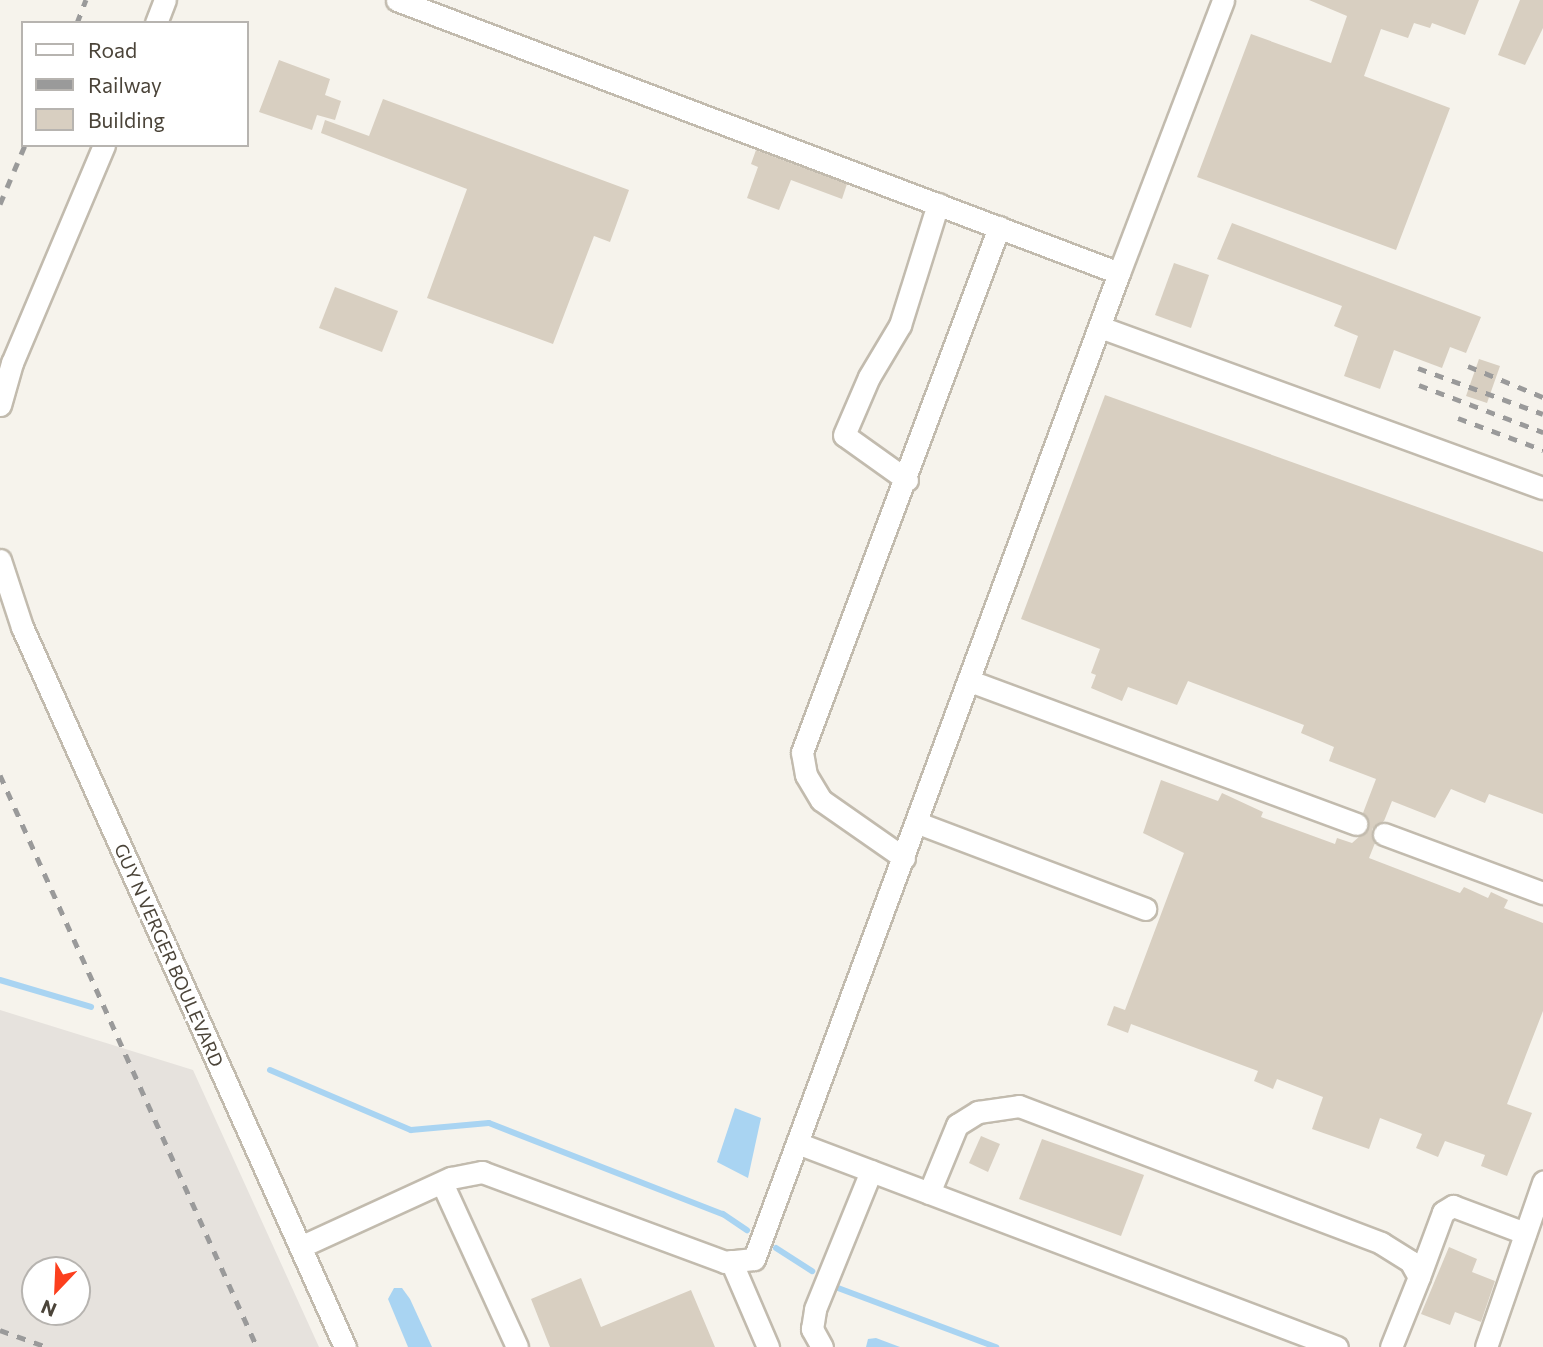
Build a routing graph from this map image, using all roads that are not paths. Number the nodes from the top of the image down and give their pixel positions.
1 (165, 0) edge
2 (397, 0) edge
3 (1223, 0) edge
4 (157, 21) edge
5 (103, 147) edge
6 (939, 204) junction
7 (999, 227) junction
8 (1119, 273) junction
9 (1100, 327) junction
10 (0, 405) edge
11 (907, 480) junction
12 (1543, 488) edge
13 (0, 560) edge
14 (971, 681) junction
15 (918, 823) junction
16 (1356, 824) dead end
17 (1384, 834) dead end
18 (904, 858) junction
19 (1543, 893) edge
20 (1145, 909) dead end
21 (797, 1143) junction
22 (871, 1171) junction
23 (1543, 1182) edge
24 (442, 1183) junction
25 (929, 1193) junction
26 (1525, 1233) junction
27 (300, 1247) junction
28 (731, 1261) junction
29 (1419, 1277) junction
30 (345, 1347) edge
31 (517, 1347) edge
32 (768, 1347) edge
33 (822, 1347) edge
34 (1337, 1347) edge
35 (1391, 1347) edge
36 (1486, 1347) edge

1 - 4 street
2 - 6 street
3 - 8 street
5 - 10 street
6 - 7 street
6 - 11 street
7 - 8 street
7 - 11 street
8 - 9 street
9 - 12 street
9 - 14 street
11 - 18 street
13 - 27 street, GUY N VERGER BOULEVARD
14 - 15 street
14 - 16 street
15 - 18 street
15 - 20 street
17 - 19 street
18 - 21 street
21 - 22 street
21 - 28 street
22 - 25 street
22 - 33 street
23 - 26 street
24 - 27 street
24 - 28 street
24 - 31 street
25 - 29 street
25 - 34 street
26 - 29 street
26 - 36 street
27 - 30 street, GUY N VERGER BOULEVARD
28 - 32 street
29 - 35 street

